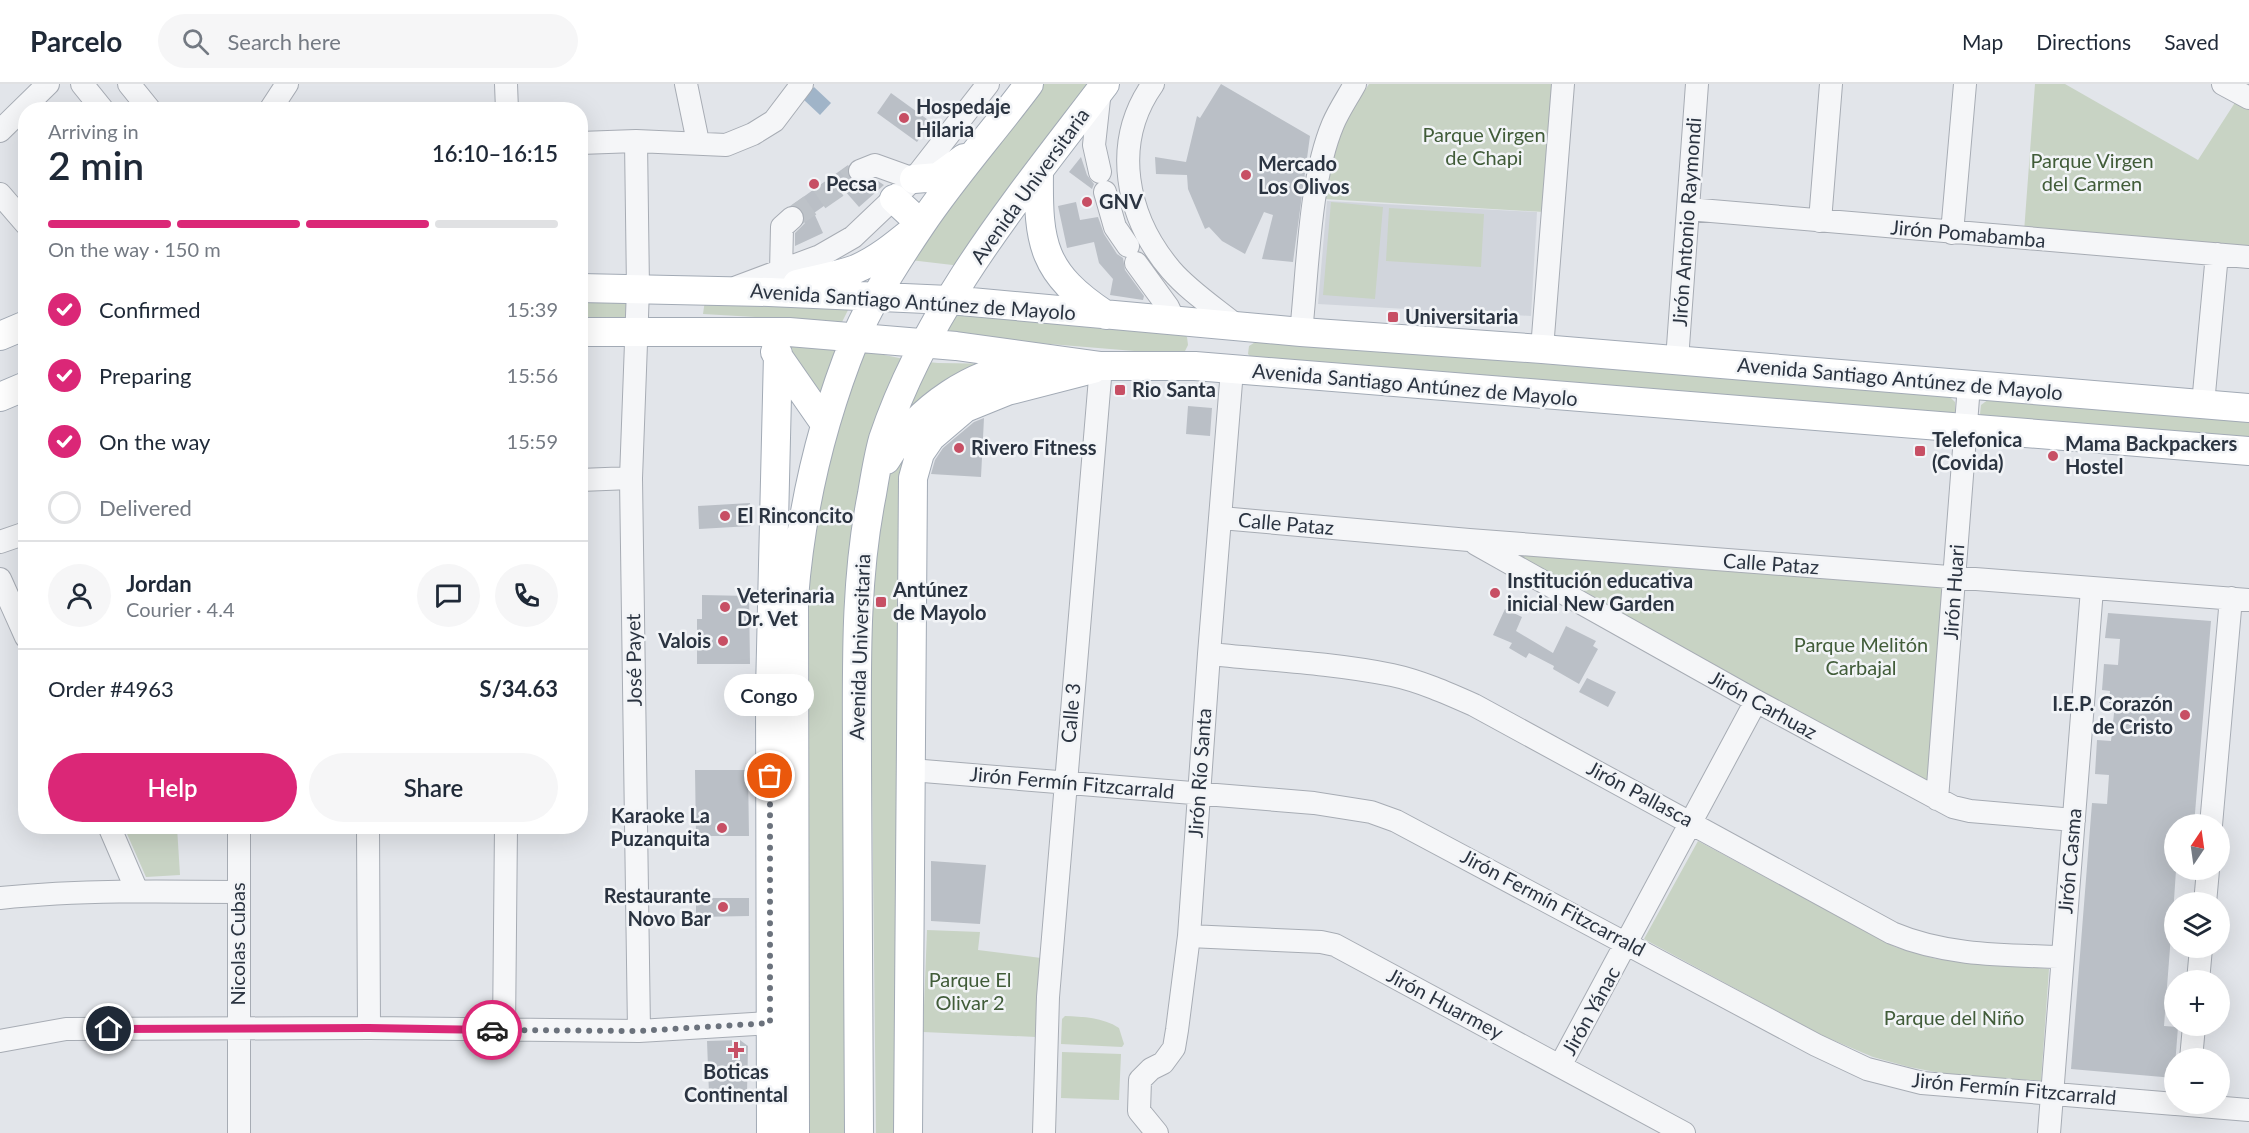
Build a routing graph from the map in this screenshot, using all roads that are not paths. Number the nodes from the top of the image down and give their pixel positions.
1 (48, 84) edge
2 (82, 84) edge
3 (129, 84) edge
4 (287, 84) edge
5 (506, 84) edge
6 (686, 84) edge
7 (802, 84) edge
8 (1029, 84) edge
9 (1153, 84) edge
10 (1355, 84) edge
11 (1563, 84) edge
12 (1697, 84) edge
13 (1831, 84) edge
14 (1965, 84) edge
15 (2223, 84) edge
16 (984, 85) edge
17 (1103, 87) edge
18 (2249, 98) edge
19 (30, 102) edge
20 (97, 102) edge
21 (144, 102) edge
22 (275, 102) edge
23 (507, 102) edge
24 (18, 113) edge
25 (0, 131) edge
26 (987, 140) junction
27 (636, 141) junction
28 (698, 142) junction
29 (588, 143) edge
30 (1039, 171) junction
31 (914, 179) junction
32 (0, 194) edge
33 (894, 199) junction
34 (1688, 209) junction
35 (18, 215) edge
36 (792, 218) tunnel mouth
37 (1820, 221) junction
38 (921, 224) junction
39 (1952, 233) junction
40 (2217, 254) junction
41 (2249, 257) edge
42 (775, 282) junction
43 (588, 288) edge
44 (638, 289) junction
45 (682, 290) junction
46 (878, 296) junction
47 (949, 300) junction
48 (1106, 315) junction
49 (1187, 322) junction
50 (1237, 326) junction
51 (18, 328) edge
52 (637, 331) junction
53 (680, 331) junction
54 (588, 332) edge
55 (1301, 332) junction
56 (739, 333) junction
57 (0, 336) edge
58 (855, 338) junction
59 (926, 344) junction
60 (1542, 349) junction
61 (778, 354) junction
62 (1677, 360) junction
63 (1090, 364) junction
64 (1195, 366) junction
65 (1232, 370) junction
66 (1969, 385) junction
67 (18, 389) edge
68 (0, 397) edge
69 (2203, 404) junction
70 (2249, 408) edge
71 (825, 424) junction
72 (1965, 428) junction
73 (2249, 451) edge
74 (875, 477) junction
75 (631, 478) junction
76 (588, 480) edge
77 (1221, 518) junction
78 (18, 536) edge
79 (1469, 540) junction
80 (0, 542) edge
81 (1955, 578) junction
82 (0, 579) edge
83 (2092, 589) junction
84 (2240, 599) edge
85 (18, 619) edge
86 (1209, 654) junction
87 (1755, 701) junction
88 (782, 710) junction
89 (911, 770) junction
90 (1065, 783) junction
91 (1199, 793) junction
92 (1937, 799) junction
93 (2212, 814) edge
94 (2074, 820) junction
95 (1692, 823) junction
96 (112, 834) edge
97 (239, 834) edge
98 (368, 834) edge
99 (506, 834) edge
100 (782, 885) junction
101 (137, 891) junction
102 (238, 892) junction
103 (0, 898) edge
104 (1189, 936) junction
105 (1628, 943) junction
106 (2062, 957) junction
107 (770, 1023) junction
108 (369, 1028) junction
109 (238, 1030) junction
110 (504, 1030) junction
111 (639, 1031) junction
112 (0, 1041) edge
113 (1560, 1066) junction
114 (2052, 1093) junction
115 (2164, 1103) edge
116 (2230, 1108) edge
117 (2249, 1110) edge
118 (239, 1133) edge
119 (771, 1133) edge
120 (795, 1133) edge
121 (859, 1133) edge
122 (908, 1133) edge
123 (1044, 1133) edge
124 (1157, 1133) edge
125 (1684, 1133) edge
126 (2049, 1133) edge

1 - 19 street
2 - 20 street
3 - 21 street
4 - 22 street
5 - 23 street
6 - 28 street
7 - 28 street
8 - 26 main road
9 - 50 street
10 - 55 street
11 - 60 street
12 - 34 street, Jirón Antonio Raymondi
13 - 37 street
14 - 39 street
15 - 18 street
16 - 31 street
17 - 30 main road, Avenida Universitaria
17 - 49 street
24 - 25 street
26 - 31 main road
26 - 38 main road
27 - 28 street
27 - 29 street
27 - 44 street, José Payet
30 - 47 main road, Avenida Universitaria
30 - 48 main road
31 - 33 street
31 - 33 street
32 - 35 street
33 - 38 main road
33 - 42 street
34 - 37 street, Jirón Pomabamba
34 - 62 street, Jirón Antonio Raymondi
36 - 42 street
37 - 39 street, Jirón Pomabamba
38 - 42 main road
38 - 46 main road
39 - 40 street, Jirón Pomabamba
40 - 41 street, Jirón Pomabamba
40 - 69 street
42 - 45 main road, Avenida Santiago Antúnez de Mayolo
42 - 46 main road, Avenida Santiago Antúnez de Mayolo
43 - 44 main road, Avenida Santiago Antúnez de Mayolo
44 - 45 main road, Avenida Santiago Antúnez de Mayolo
44 - 52 street, José Payet
45 - 53 main road
46 - 47 main road, Avenida Santiago Antúnez de Mayolo
46 - 58 main road
47 - 48 main road, Avenida Santiago Antúnez de Mayolo
47 - 59 main road, Avenida Universitaria
48 - 49 main road, Avenida Santiago Antúnez de Mayolo
49 - 50 main road, Avenida Santiago Antúnez de Mayolo
49 - 64 main road
50 - 55 main road, Avenida Santiago Antúnez de Mayolo
50 - 65 main road
51 - 57 main road
52 - 53 main road, Avenida Santiago Antúnez de Mayolo
52 - 54 main road, Avenida Santiago Antúnez de Mayolo
52 - 75 street, José Payet
53 - 56 main road, Avenida Santiago Antúnez de Mayolo
55 - 60 main road, Avenida Santiago Antúnez de Mayolo
56 - 58 main road, Avenida Santiago Antúnez de Mayolo
56 - 61 main road
58 - 59 main road, Avenida Santiago Antúnez de Mayolo
58 - 71 main road
59 - 63 main road, Avenida Santiago Antúnez de Mayolo
59 - 74 main road, Avenida Universitaria
60 - 62 main road, Avenida Santiago Antúnez de Mayolo
61 - 71 main road
61 - 88 main road
62 - 66 main road, Avenida Santiago Antúnez de Mayolo
63 - 64 main road, Avenida Santiago Antúnez de Mayolo
63 - 74 main road
63 - 89 main road
63 - 90 street, Calle 3
64 - 65 main road, Avenida Santiago Antúnez de Mayolo
65 - 72 main road, Avenida Santiago Antúnez de Mayolo
65 - 77 street, Jirón Río Santa
66 - 69 main road, Avenida Santiago Antúnez de Mayolo
66 - 72 street, Jirón Huari
67 - 68 main road
69 - 70 main road, Avenida Santiago Antúnez de Mayolo
71 - 88 main road
72 - 73 main road, Avenida Santiago Antúnez de Mayolo
72 - 81 street, Jirón Huari
74 - 121 main road, Avenida Universitaria
75 - 76 street
75 - 111 street, José Payet
77 - 79 street, Calle Pataz
77 - 86 street, Jirón Río Santa
78 - 80 street
79 - 81 street, Calle Pataz
79 - 87 street, Jirón Carhuaz
81 - 83 street, Calle Pataz
81 - 92 street, Jirón Huari
82 - 85 street
83 - 84 street, Calle Pataz
83 - 94 street, Jirón Casma
84 - 93 street
86 - 91 street, Jirón Río Santa
86 - 95 street, Jirón Pallasca
87 - 92 street, Jirón Carhuaz
87 - 95 street, Jirón Yánac
88 - 100 main road
89 - 90 street, Jirón Fermín Fitzcarrald
89 - 122 main road
90 - 91 street, Jirón Fermín Fitzcarrald
90 - 123 street, Calle 3
91 - 104 street, Jirón Río Santa
91 - 105 street, Jirón Fermín Fitzcarrald
92 - 94 street, Jirón Carhuaz
94 - 106 street, Jirón Casma
95 - 105 street, Jirón Yánac
95 - 106 street, Jirón Pallasca
96 - 101 street
97 - 102 street, Nicolas Cubas
98 - 108 street
99 - 110 street
100 - 107 main road
100 - 120 main road
101 - 102 street
101 - 103 street
102 - 109 street, Nicolas Cubas
104 - 113 street, Jirón Huarmey
104 - 124 street, Jirón Río Santa
105 - 113 street, Jirón Yánac
105 - 114 street, Jirón Fermín Fitzcarrald
106 - 114 street, Jirón Casma
107 - 111 street
107 - 119 main road
108 - 109 street
108 - 110 street
109 - 112 street
109 - 118 street, Nicolas Cubas
110 - 111 street
113 - 125 street, Jirón Huarmey
114 - 115 street, Jirón Fermín Fitzcarrald
114 - 126 street, Jirón Casma
116 - 117 street, Jirón Fermín Fitzcarrald

